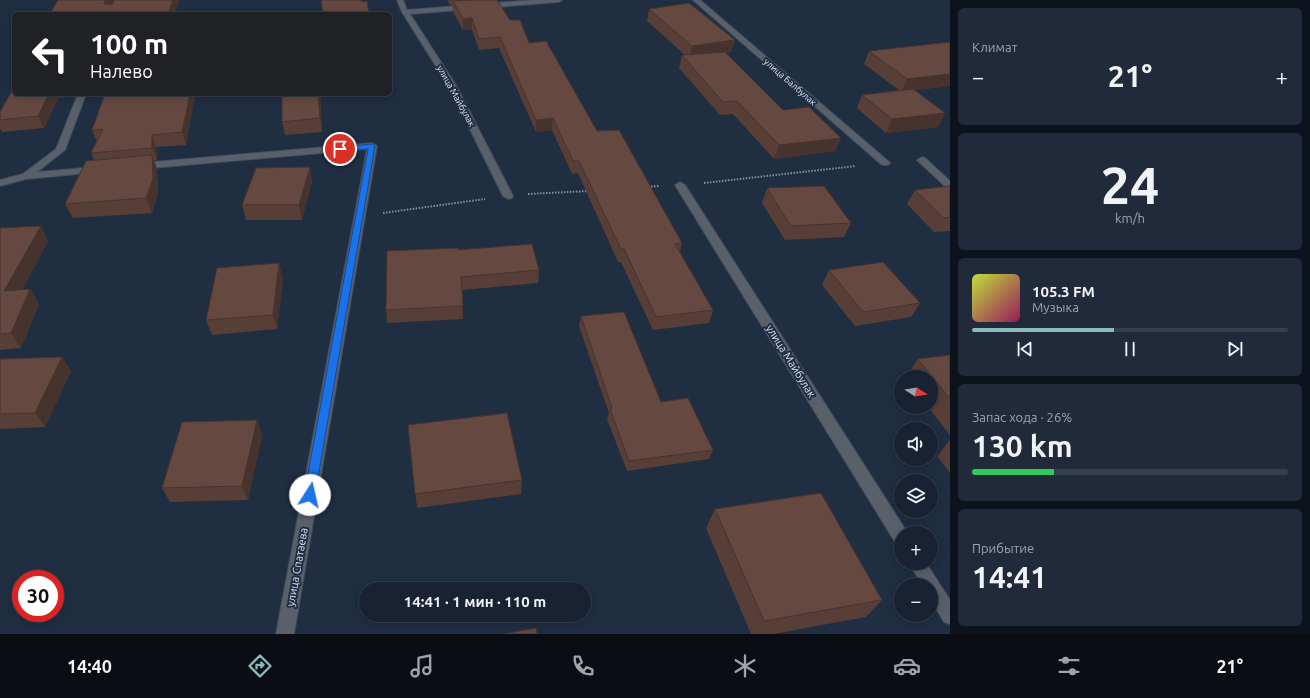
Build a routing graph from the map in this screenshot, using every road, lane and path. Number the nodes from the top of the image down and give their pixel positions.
1 (400, 0) edge
2 (559, 0) edge
3 (696, 0) edge
4 (405, 12) junction
5 (81, 96) edge
6 (922, 160) dead end
7 (885, 163) joint
8 (128, 167) edge
9 (104, 169) edge
10 (26, 176) junction
11 (0, 183) edge
12 (680, 185) junction
13 (950, 186) edge
14 (641, 188) edge
15 (594, 190) edge
16 (508, 196) junction
17 (359, 217) junction
18 (894, 527) edge
19 (938, 596) edge
20 (950, 616) edge
21 (285, 634) edge

1 - 4 street, улица Майбулак
2 - 4 street
3 - 7 street, улица Балбулак
4 - 16 street, улица Майбулак
5 - 10 street
6 - 13 street
7 - 12 path
8 - 17 street, улица Спатаева
9 - 10 street
10 - 11 street
12 - 14 path
12 - 18 street, улица Майбулак
15 - 16 path
16 - 17 path
17 - 21 street, улица Спатаева
19 - 20 street

